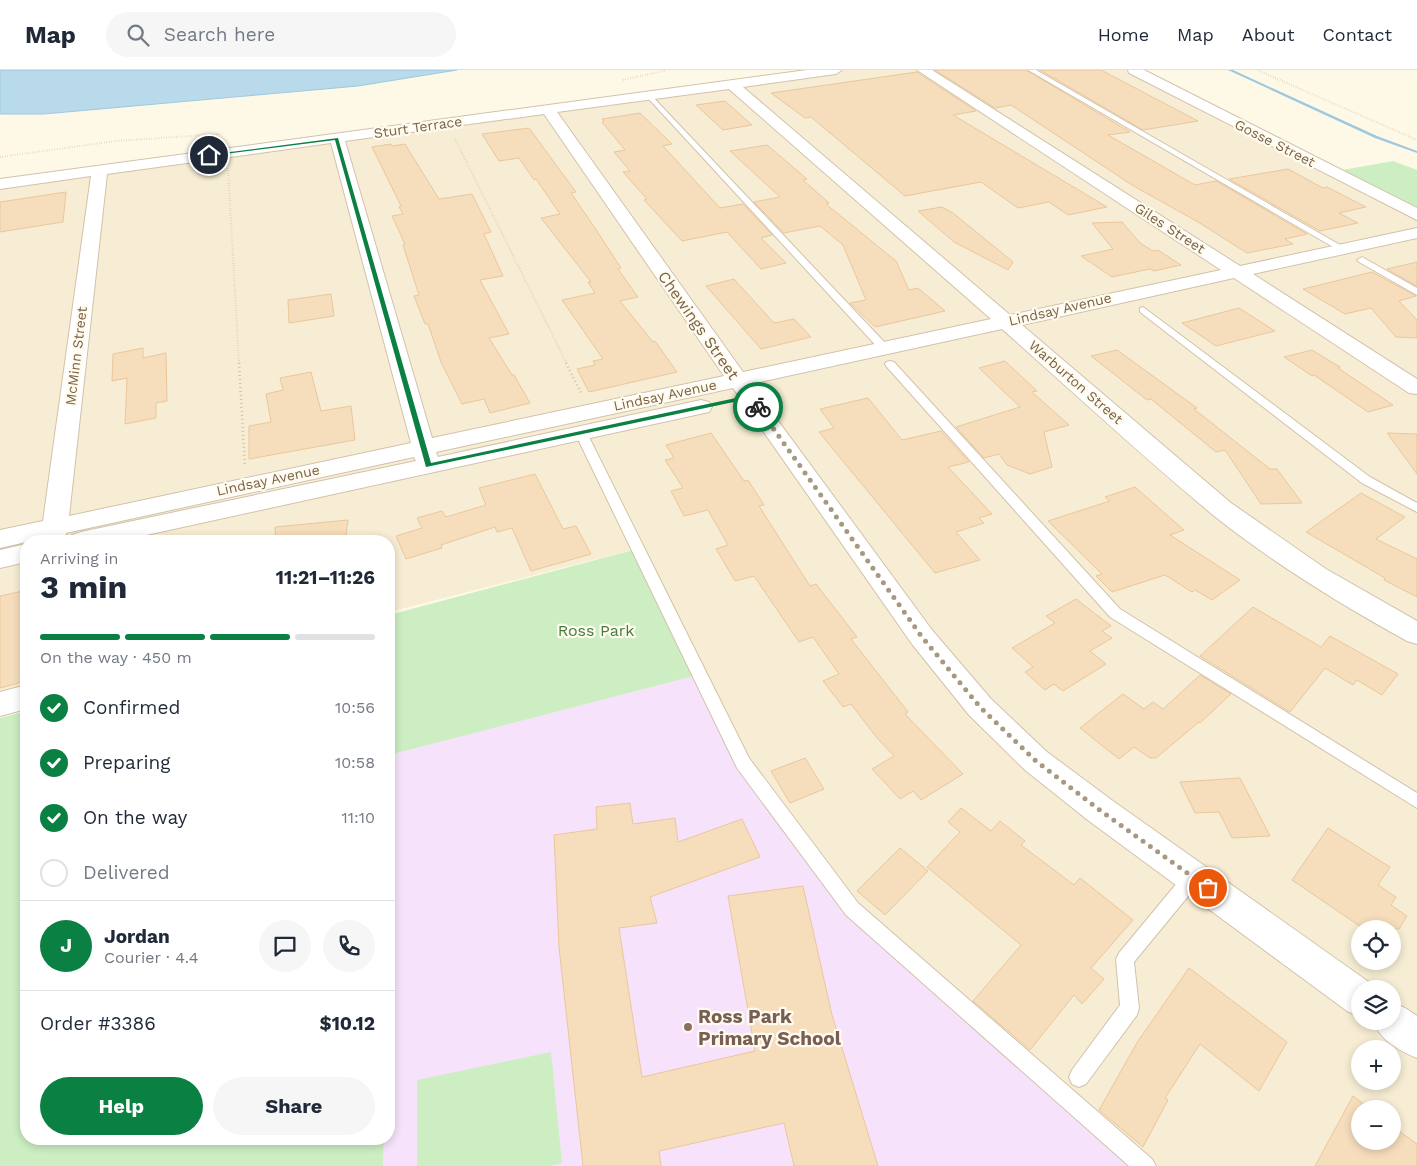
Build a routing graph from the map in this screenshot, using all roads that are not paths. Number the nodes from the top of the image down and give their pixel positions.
1 (836, 70) edge
2 (923, 70) edge
3 (1030, 70) edge
4 (1134, 70) edge
5 (732, 84) junction
6 (649, 96) junction
7 (548, 109) junction
8 (337, 138) junction
9 (100, 170) junction
10 (0, 184) edge
11 (1417, 215) edge
12 (1417, 233) edge
13 (1417, 248) edge
14 (1343, 249) junction
15 (1362, 260) junction
16 (1237, 271) junction
17 (1256, 283) junction
18 (1417, 292) edge
19 (1143, 310) junction
20 (1006, 321) junction
21 (1023, 336) junction
22 (887, 356) junction
23 (744, 388) junction
24 (1417, 388) edge
25 (581, 433) junction
26 (427, 456) junction
27 (1417, 508) edge
28 (53, 534) edge
29 (40, 535) edge
30 (105, 535) edge
31 (20, 536) edge
32 (0, 538) edge
33 (20, 554) edge
34 (0, 559) edge
35 (1417, 634) edge
36 (20, 699) edge
37 (0, 704) edge
38 (1417, 801) edge
39 (1193, 877) junction
40 (1351, 991) edge
41 (1401, 1027) edge
42 (1417, 1039) edge
43 (1079, 1077) dead end
44 (1145, 1166) edge

1 - 5 street, Sturt Terrace
2 - 16 street, Giles Street
3 - 14 lane
4 - 11 street, Gosse Street
5 - 6 street, Sturt Terrace
5 - 20 street, Warburton Street
6 - 7 street, Sturt Terrace
6 - 22 lane
7 - 8 street, Sturt Terrace
7 - 23 street, Chewings Street
8 - 9 street, Sturt Terrace
8 - 26 street
9 - 10 street, Sturt Terrace
9 - 28 street, McMinn Street
12 - 14 street, Lindsay Avenue
13 - 15 street, Lindsay Avenue
14 - 16 street, Lindsay Avenue
15 - 17 street, Lindsay Avenue
15 - 18 lane
16 - 17 street, Giles Street
16 - 20 street, Lindsay Avenue
17 - 19 street, Lindsay Avenue
17 - 24 street, Giles Street
19 - 21 street, Lindsay Avenue
19 - 27 lane
20 - 21 street, Warburton Street
20 - 22 street, Lindsay Avenue
21 - 22 street, Lindsay Avenue
21 - 35 street, Warburton Street
22 - 23 street, Lindsay Avenue
22 - 38 lane
23 - 25 street, Lindsay Avenue
23 - 26 street, Lindsay Avenue
23 - 39 street, Chewings Street
25 - 26 street, Lindsay Avenue
25 - 44 lane
26 - 28 street, Lindsay Avenue
26 - 30 street, Lindsay Avenue
28 - 29 street, Lindsay Avenue
31 - 32 street, Lindsay Avenue
33 - 34 street
36 - 37 street
39 - 40 street, Chewings Street
39 - 43 lane
41 - 42 street

